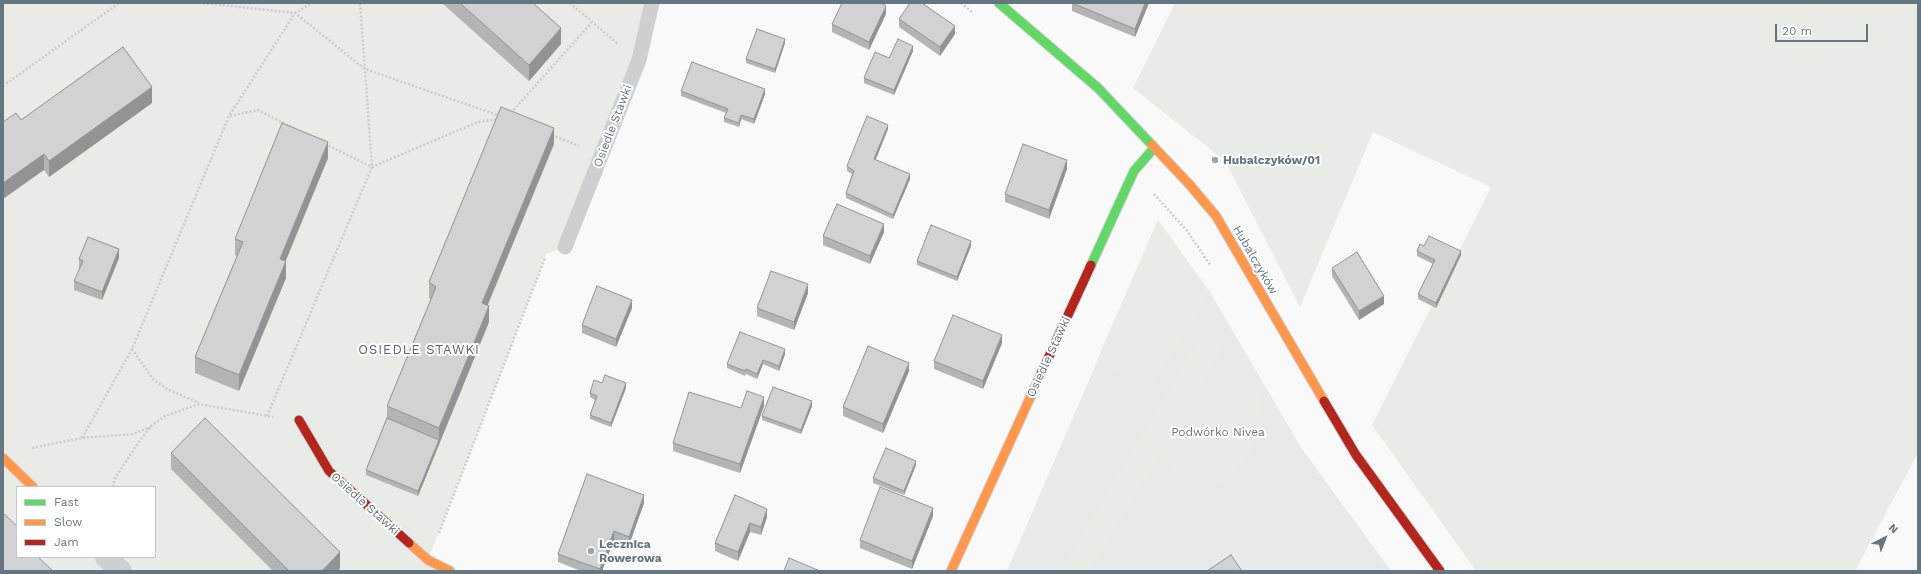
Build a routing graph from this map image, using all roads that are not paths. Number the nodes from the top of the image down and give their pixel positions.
1 (652, 3) edge
2 (1000, 3) edge
3 (1154, 148) junction
4 (566, 247) road end
5 (299, 420) road end
6 (3, 458) edge
7 (32, 486) edge
8 (107, 558) edge
9 (121, 571) edge
10 (450, 571) edge
11 (951, 571) edge
12 (1440, 571) edge

1 - 4 lane, Osiedle Stawki
2 - 3 street, Hubalczyków
3 - 11 street, Osiedle Stawki
3 - 12 street, Hubalczyków
5 - 10 street, Osiedle Stawki
6 - 7 street
8 - 9 street

